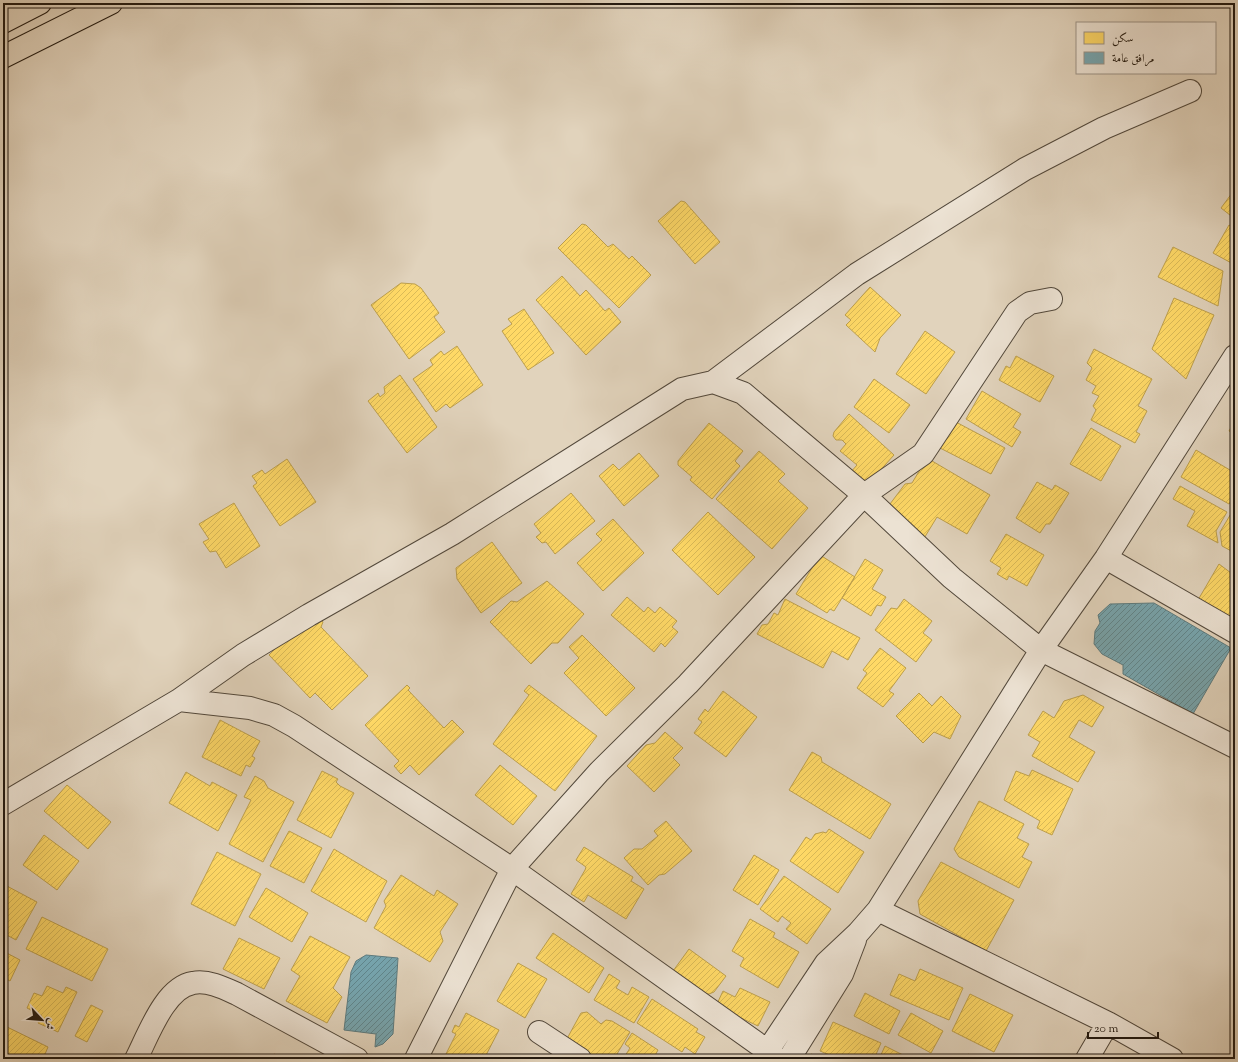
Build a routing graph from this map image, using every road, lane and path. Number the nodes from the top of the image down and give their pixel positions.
1 (40, 3) edge
2 (111, 3) edge
3 (3, 22) edge
4 (3, 58) edge
5 (1190, 91) dead end
6 (1051, 299) dead end
7 (1235, 356) edge
8 (713, 382) junction
9 (864, 495) junction
10 (1106, 558) junction
11 (1235, 632) edge
12 (1041, 650) junction
13 (179, 700) junction
14 (1235, 747) edge
15 (3, 804) edge
16 (512, 869) junction
17 (878, 910) junction
18 (858, 933) junction
19 (1108, 1023) junction
20 (539, 1032) dead end
21 (770, 1056) edge
22 (136, 1059) edge
23 (357, 1059) edge
24 (416, 1059) edge
25 (580, 1059) edge
26 (789, 1059) edge
27 (1086, 1059) edge
28 (1172, 1059) edge

1 - 3 highway
2 - 4 highway
5 - 8 street
6 - 9 street
7 - 10 street
8 - 9 street
8 - 13 street
9 - 12 street
9 - 16 street
10 - 11 street
10 - 12 street
12 - 14 street
12 - 17 street
13 - 15 street
13 - 16 street
16 - 21 street
16 - 24 street
17 - 18 street
17 - 19 street
18 - 21 street
18 - 26 street
19 - 27 street
19 - 28 street
20 - 25 street
22 - 23 street

